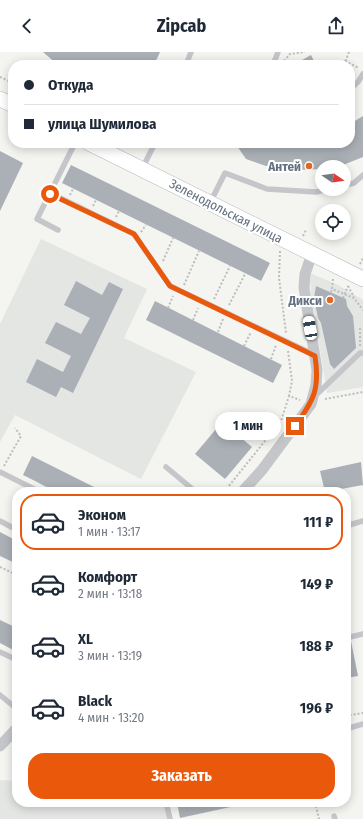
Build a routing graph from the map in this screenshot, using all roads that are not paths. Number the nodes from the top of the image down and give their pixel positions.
1 (363, 74) edge
2 (355, 85) edge
3 (73, 148) edge
4 (99, 148) edge
5 (152, 148) edge
6 (142, 169) junction
7 (363, 175) edge
8 (351, 184) edge
9 (315, 192) edge
10 (50, 194) junction
11 (210, 203) junction
12 (58, 230) dead end
13 (312, 254) junction
14 (361, 272) edge
15 (362, 353) edge
16 (315, 356) junction
17 (311, 404) junction
18 (166, 467) dead end
19 (0, 472) edge
20 (30, 487) edge
21 (190, 487) edge
22 (247, 487) edge
23 (0, 521) edge
24 (363, 521) edge
25 (351, 525) edge
26 (12, 527) edge
27 (363, 634) edge
28 (351, 637) edge
29 (0, 652) edge
30 (12, 658) edge
31 (0, 695) edge
32 (12, 705) edge
33 (363, 724) edge
34 (351, 728) edge
35 (12, 733) edge
36 (0, 746) edge
37 (167, 807) edge
38 (170, 819) edge

1 - 2 lane
3 - 10 lane
4 - 6 street, Зеленодольская улица
5 - 6 lane
6 - 11 street, Зеленодольская улица
7 - 8 lane
9 - 11 lane
10 - 12 lane
10 - 16 lane
11 - 13 street, Зеленодольская улица
13 - 14 street, Зеленодольская улица
13 - 16 street
15 - 17 lane
16 - 17 street
17 - 22 street
18 - 21 lane
19 - 20 lane
23 - 26 lane
24 - 25 lane
27 - 28 lane
29 - 30 lane
31 - 32 lane
33 - 34 lane
35 - 36 street
37 - 38 lane

